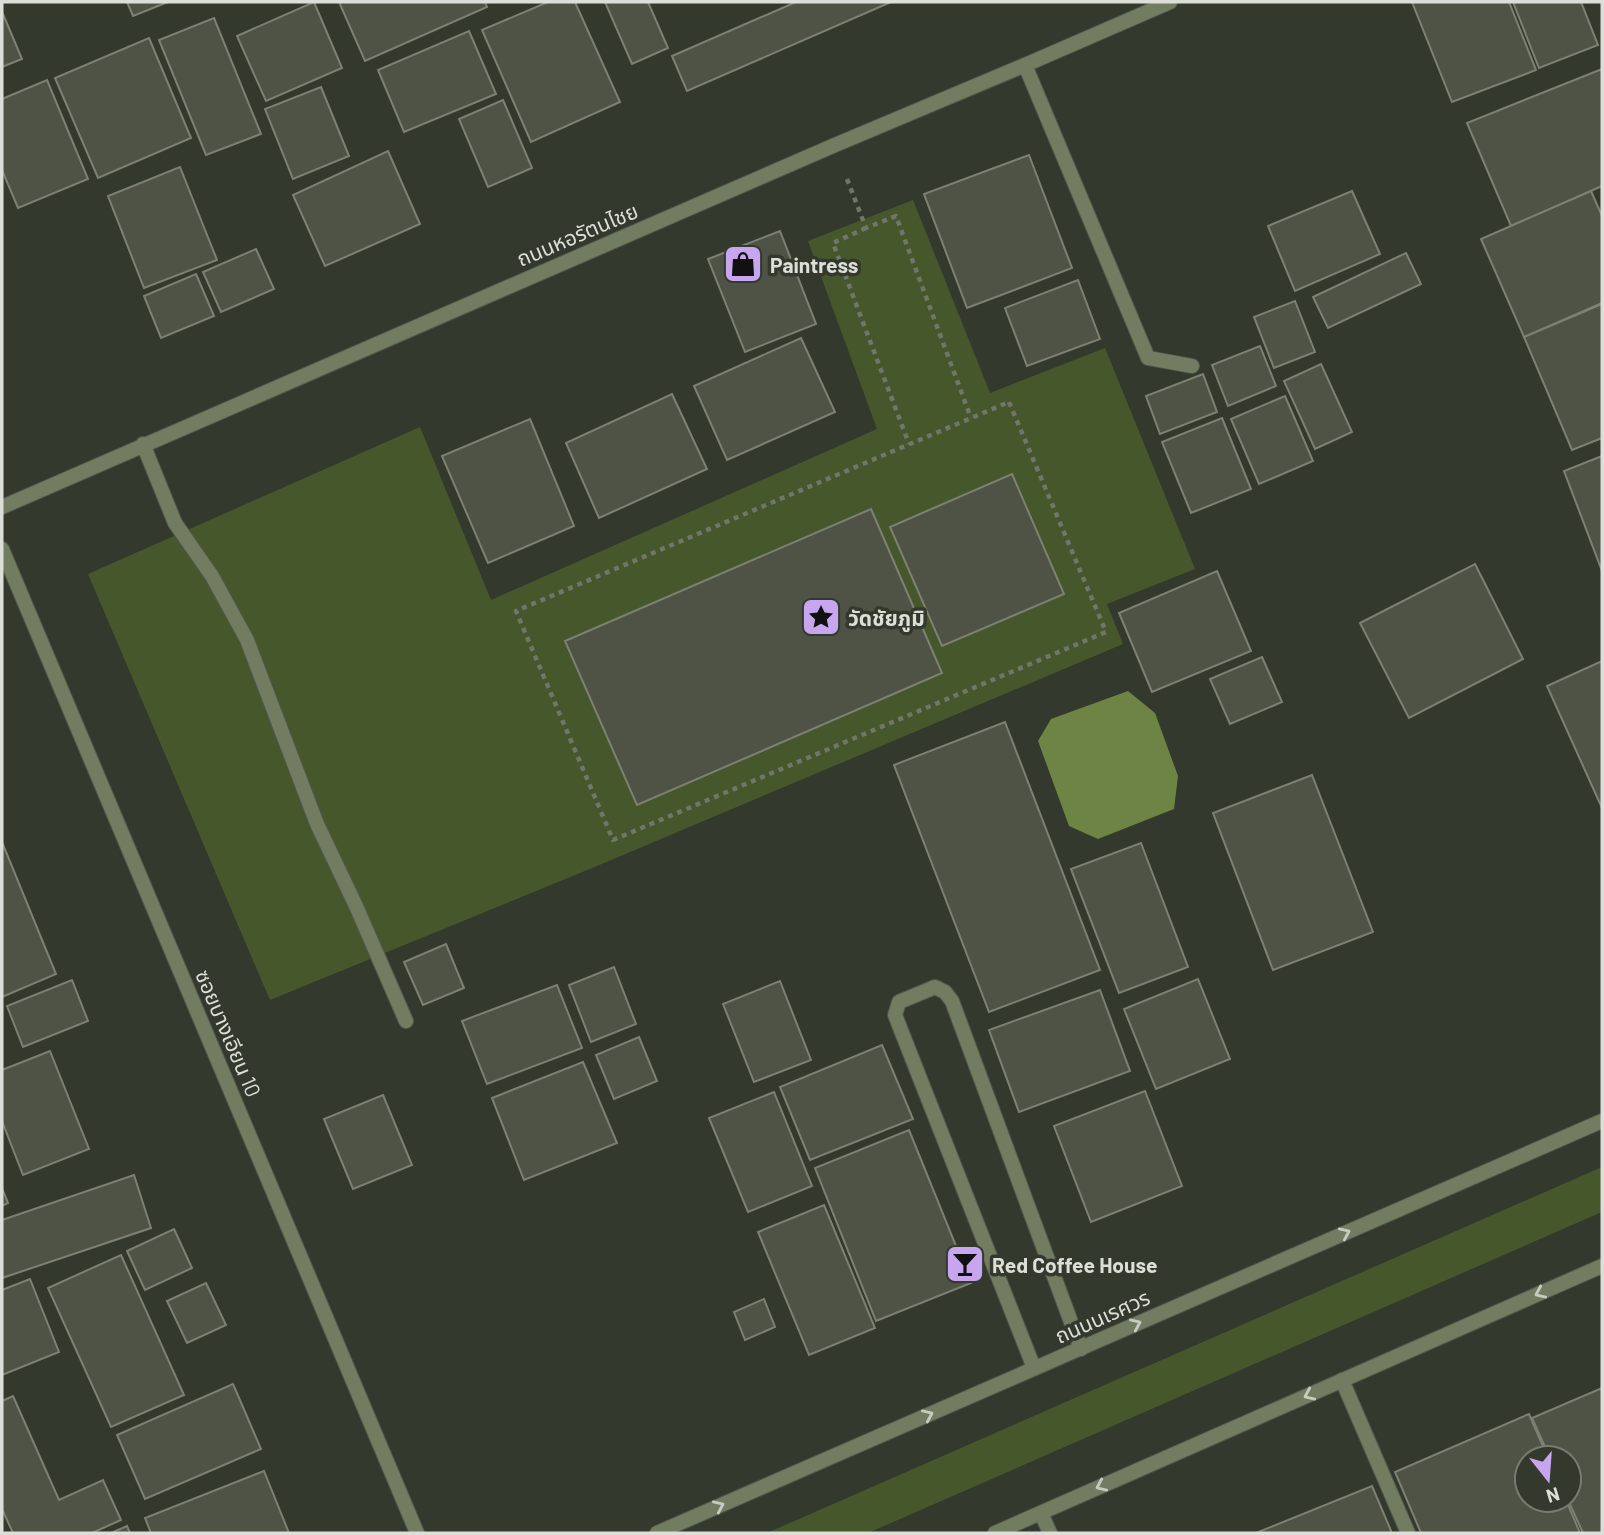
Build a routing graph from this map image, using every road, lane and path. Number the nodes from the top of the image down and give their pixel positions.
1 (1170, 2) edge
2 (1025, 65) junction
3 (835, 145) junction
4 (866, 228) junction
5 (1192, 366) dead end
6 (971, 418) junction
7 (144, 444) junction
8 (909, 444) junction
9 (2, 506) edge
10 (2, 549) edge
11 (406, 1021) dead end
12 (1602, 1121) edge
13 (1602, 1266) edge
14 (1081, 1349) junction
15 (1034, 1368) junction
16 (1342, 1380) junction
17 (1041, 1513) junction
18 (417, 1533) edge
19 (657, 1533) edge
20 (995, 1533) edge
21 (1050, 1533) edge
22 (1408, 1533) edge

1 - 2 street, ถนนหอรัตนไชย
2 - 3 street, ถนนหอรัตนไชย
2 - 5 street
3 - 4 path
3 - 7 street, ถนนหอรัตนไชย
4 - 6 path
4 - 8 path
6 - 8 path
6 - 8 path
7 - 9 street, ถนนหอรัตนไชย
7 - 11 street
10 - 18 street, ซอยบางเอียน 10
14 -> 12 street, ถนนนเรศวร
13 -> 16 street
14 - 15 street, ถนนนเรศวร
14 - 15 street
19 -> 15 street, ถนนนเรศวร
16 -> 17 street
16 - 22 street
17 - 20 street
17 - 21 street

